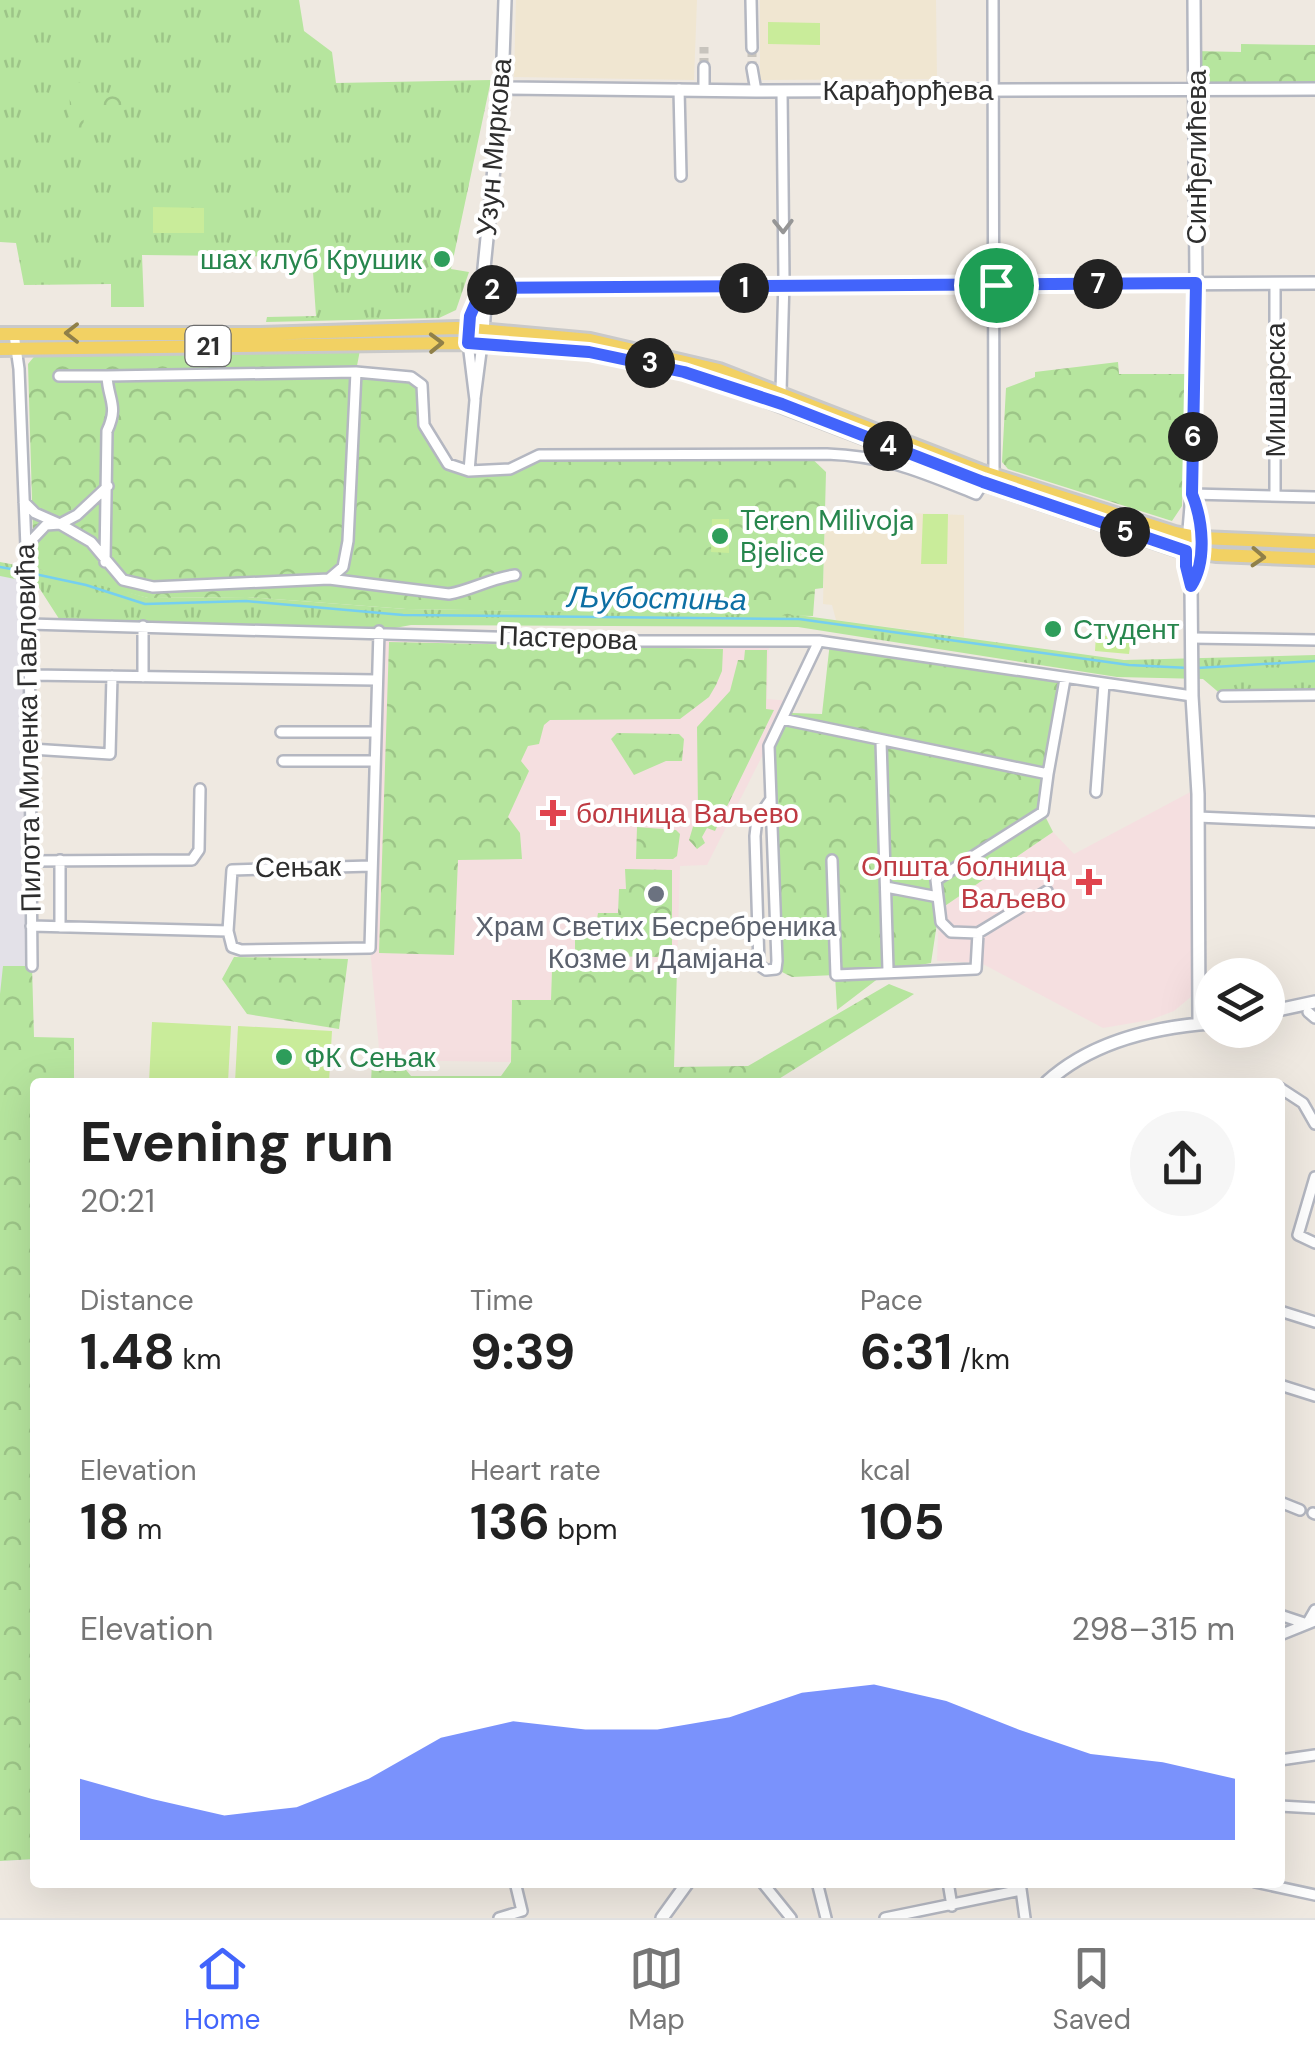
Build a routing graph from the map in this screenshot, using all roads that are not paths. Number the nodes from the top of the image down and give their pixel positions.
1 (505, 0) edge
2 (751, 0) edge
3 (993, 0) edge
4 (1194, 0) edge
5 (752, 48) tunnel mouth
6 (704, 68) tunnel mouth
7 (752, 68) tunnel mouth
8 (502, 88) junction
9 (679, 89) junction
10 (1196, 89) junction
11 (1315, 89) edge
12 (704, 90) junction
13 (994, 90) junction
14 (756, 91) junction
15 (782, 91) junction
16 (681, 176) dead end
17 (1196, 283) junction
18 (1275, 283) junction
19 (1315, 283) edge
20 (996, 285) junction
21 (482, 288) junction
22 (784, 288) junction
23 (13, 334) edge
24 (475, 336) junction
25 (0, 349) edge
26 (20, 349) junction
27 (356, 372) junction
28 (59, 376) dead end
29 (107, 376) junction
30 (781, 392) junction
31 (469, 472) junction
32 (984, 484) junction
33 (108, 486) junction
34 (1192, 494) junction
35 (1275, 496) junction
36 (1315, 497) edge
37 (24, 502) junction
38 (60, 524) junction
39 (1194, 536) junction
40 (1315, 543) edge
41 (26, 546) junction
42 (1193, 552) junction
43 (1315, 559) edge
44 (105, 562) junction
45 (515, 576) dead end
46 (329, 579) junction
47 (29, 624) junction
48 (143, 626) junction
49 (379, 632) junction
50 (1192, 638) junction
51 (819, 640) junction
52 (1315, 640) edge
53 (30, 676) junction
54 (112, 676) junction
55 (143, 677) junction
56 (1065, 679) junction
57 (376, 680) junction
58 (1104, 684) junction
59 (1315, 695) edge
60 (1192, 696) junction
61 (1223, 696) dead end
62 (782, 719) junction
63 (281, 732) dead end
64 (374, 732) junction
65 (881, 741) junction
66 (30, 749) junction
67 (283, 760) dead end
68 (374, 760) junction
69 (1048, 774) junction
70 (200, 789) dead end
71 (1096, 792) dead end
72 (772, 799) junction
73 (1198, 817) junction
74 (1315, 822) edge
75 (60, 860) junction
76 (832, 860) dead end
77 (31, 861) junction
78 (370, 866) junction
79 (886, 887) junction
80 (1047, 891) dead end
81 (938, 897) junction
82 (31, 926) junction
83 (60, 926) junction
84 (228, 932) junction
85 (978, 933) junction
86 (1203, 958) edge
87 (32, 966) dead end
88 (888, 970) junction
89 (1313, 1011) edge
90 (1285, 1012) edge
91 (1195, 1025) edge
92 (1053, 1078) edge
93 (1285, 1091) edge
94 (1315, 1124) edge
95 (1315, 1177) edge
96 (1315, 1243) edge
97 (1285, 1313) edge
98 (1315, 1322) edge
99 (1285, 1386) edge
100 (1315, 1396) edge
101 (1285, 1504) edge
102 (1300, 1510) dead end
103 (1315, 1610) edge
104 (1285, 1617) edge
105 (1311, 1623) edge
106 (1285, 1633) edge
107 (1315, 1755) edge
108 (1285, 1759) edge
109 (1285, 1806) edge
110 (1315, 1808) edge
111 (517, 1888) edge
112 (684, 1888) edge
113 (766, 1888) edge
114 (818, 1888) edge
115 (949, 1888) edge
116 (1014, 1888) edge
117 (1021, 1888) edge
118 (1283, 1888) edge
119 (1315, 1895) edge
120 (952, 1906) junction
121 (922, 1915) edge
122 (785, 1916) edge
123 (499, 1918) edge
124 (662, 1918) edge
125 (826, 1918) edge
126 (884, 1918) edge
127 (1024, 1918) edge

1 - 8 street, Узун Миркова
2 - 5 street
3 - 13 street
4 - 10 street, Синђелићева
6 - 12 street
7 - 14 street
8 - 9 street, Карађорђева
8 - 21 street, Узун Миркова
9 - 12 street, Карађорђева
9 - 16 street
10 - 11 street, Карађорђева
10 - 13 street, Карађорђева
10 - 17 street, Синђелићева
12 - 14 street, Карађорђева
13 - 15 street, Карађорђева
13 - 20 street
14 - 15 street, Карађорђева
15 -> 22 street
17 - 18 street
17 - 20 street
17 - 34 street, Синђелићева
18 - 19 street
18 - 35 street, Мишарска
20 - 22 street
20 - 32 street
21 - 22 street
21 - 24 street, Узун Миркова
22 - 30 street
24 -> 23 main road, 21
23 - 26 street, Пилота Миленка Павловића
26 -> 24 main road, 21
24 - 30 main road, 21
24 - 31 street
24 - 32 main road, 21
25 - 26 main road, 21
26 - 37 street, Пилота Миленка Павловића
27 - 29 street
27 - 31 street
27 - 46 street
28 - 29 street
29 - 33 street
30 - 32 main road, 21
31 - 32 street
32 - 39 main road, 21
32 - 42 main road, 21
33 - 38 street
33 - 44 street
34 - 35 street
34 - 39 street, Синђелићева
35 - 36 street
37 - 38 street
37 - 41 street, Пилота Миленка Павловића
38 - 41 street
38 - 44 street
39 - 40 main road, 21
39 - 42 street, Синђелићева
41 - 47 street, Пилота Миленка Павловића
42 -> 43 main road, 21
42 - 50 street, Синђелићева
44 - 46 street
45 - 46 street
47 - 48 street, Пастерова
47 - 53 street, Пилота Миленка Павловића
48 - 49 street, Пастерова
48 - 55 street
49 - 51 street, Пастерова
49 - 57 street
50 - 52 street
50 - 60 street, Синђелићева
51 - 56 street, Пастерова
51 - 62 street
53 - 54 street
53 - 66 street, Пилота Миленка Павловића
54 - 55 street
54 - 66 street
55 - 57 street
56 - 58 street, Пастерова
56 - 69 street
57 - 64 street
58 - 60 street, Пастерова
58 - 71 street
59 - 61 street
60 - 73 street, Синђелићева
62 - 65 street
62 - 72 street
63 - 64 street
64 - 68 street
65 - 69 street
65 - 79 street
66 - 77 street, Пилота Миленка Павловића
67 - 68 street
68 - 78 street
69 - 81 street
70 - 75 street
72 - 72 street
73 - 74 street
73 - 86 street, Синђелићева
75 - 77 street
75 - 83 street
76 - 88 street
77 - 82 street, Пилота Миленка Павловића
78 - 84 street, Сењак
78 - 84 street, Сењак
79 - 81 street
79 - 88 street
80 - 85 street
81 - 85 street
82 - 83 street, Сењак
82 - 87 street, Пилота Миленка Павловића
83 - 84 street, Сењак
85 - 88 street
89 - 90 street
91 - 92 street
93 - 94 street
95 - 96 street
97 - 98 street
99 - 100 street
101 - 102 street
103 - 105 street
104 - 105 street
105 - 106 street
107 - 108 street
109 - 110 street
111 - 123 street
112 - 124 street
113 - 122 street
114 - 125 street
115 - 120 street
116 - 120 street
117 - 127 street
118 - 119 street
120 - 121 street
121 - 126 street

